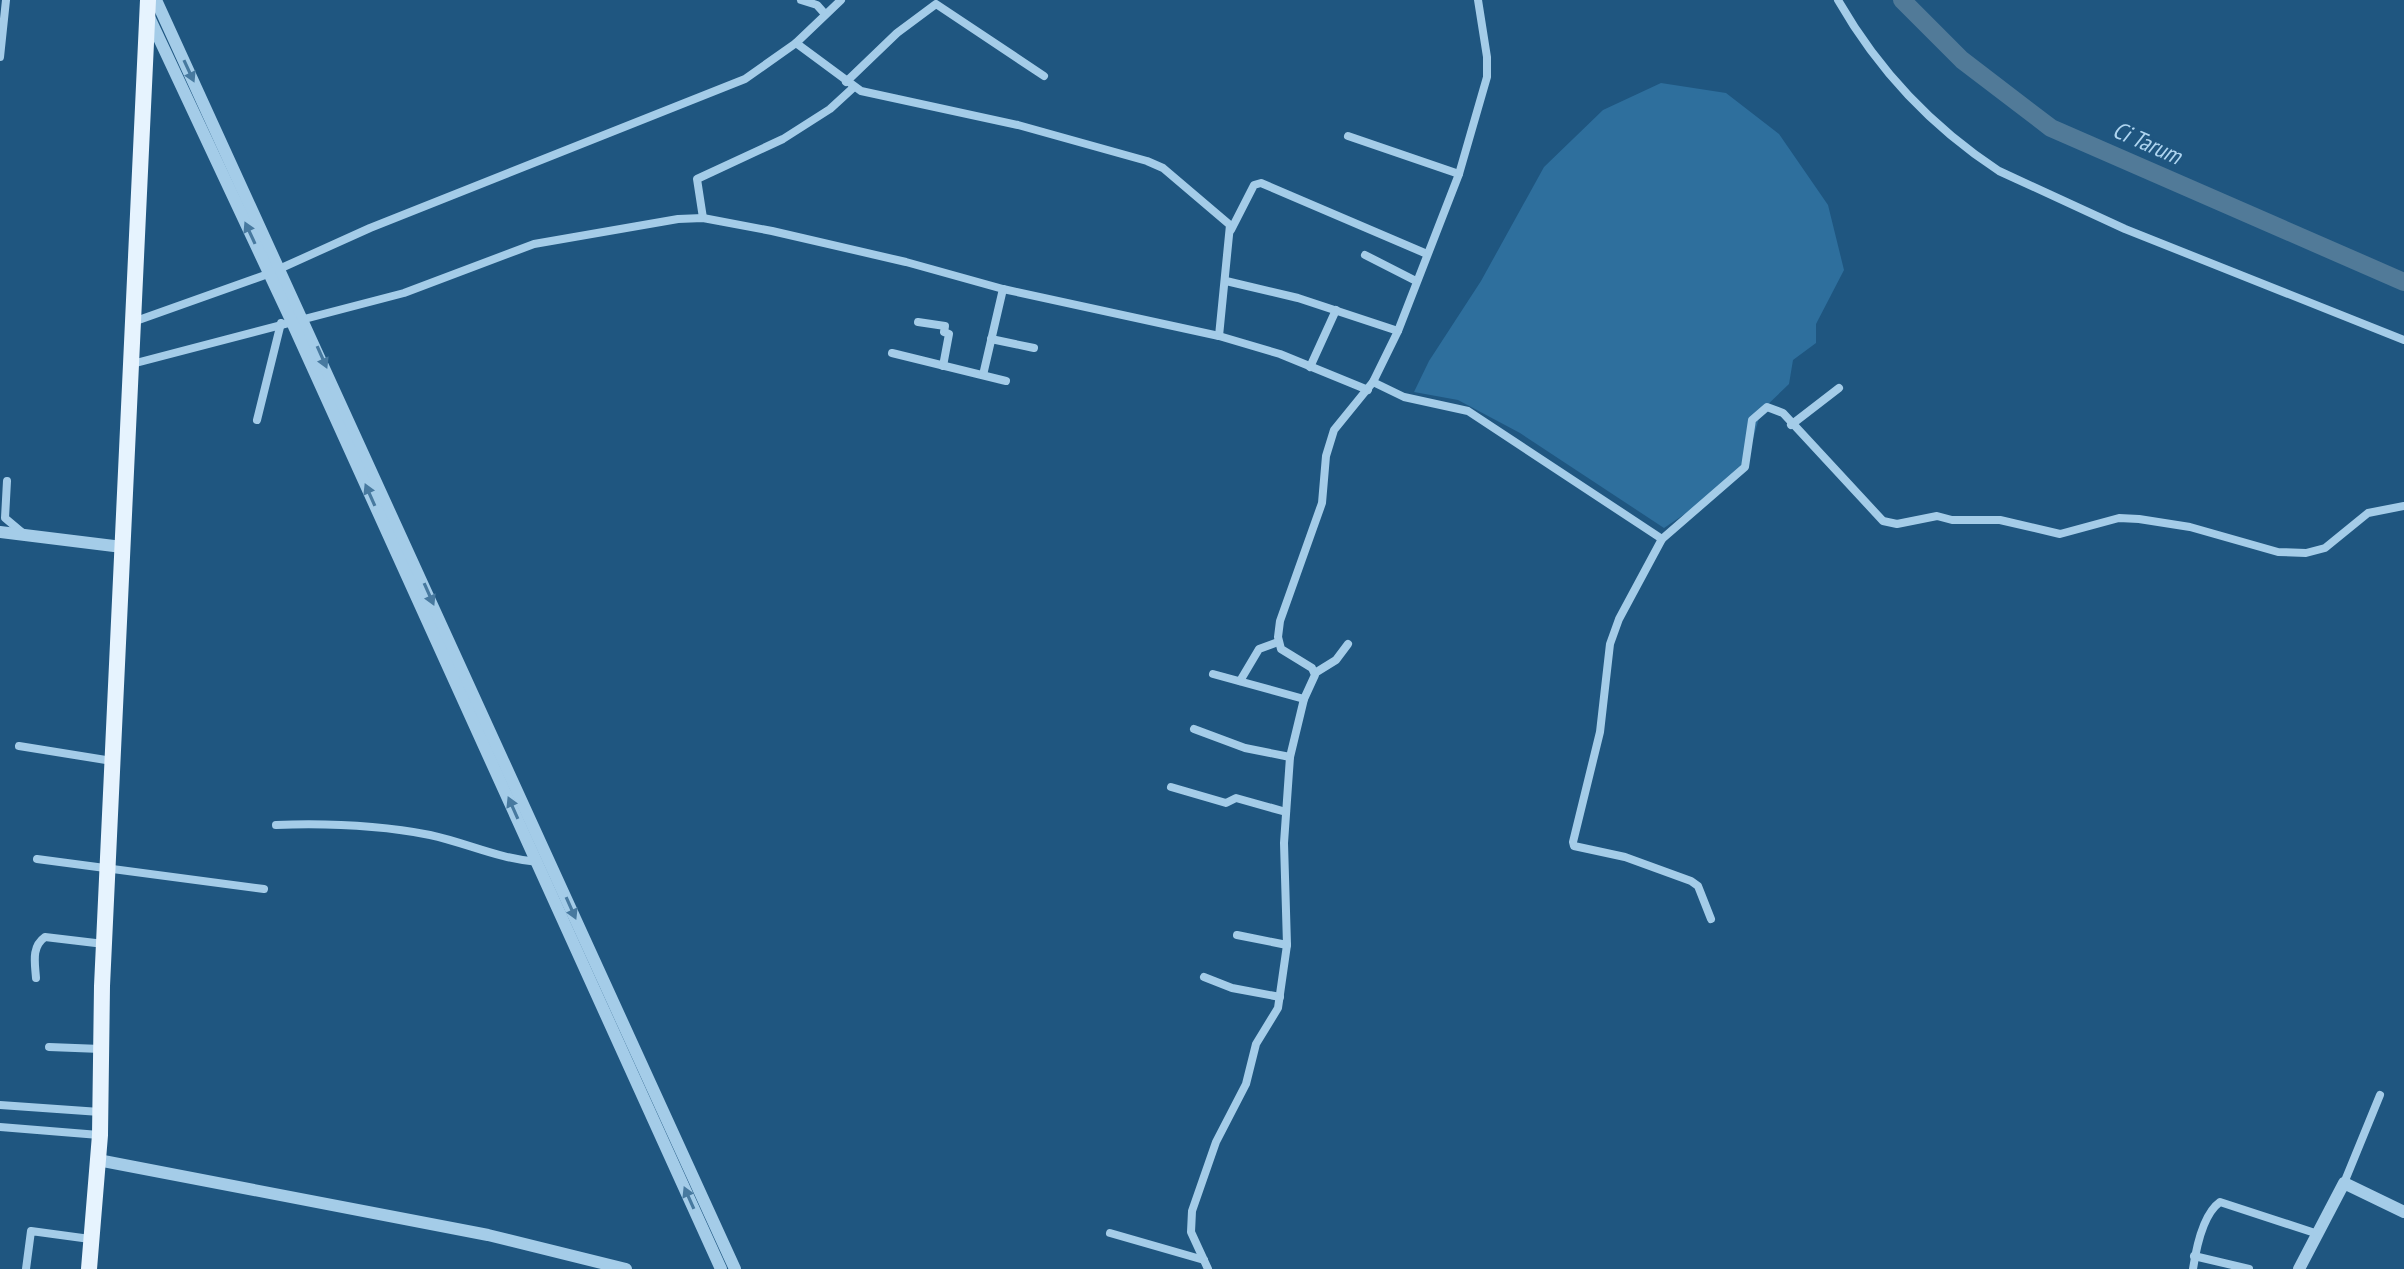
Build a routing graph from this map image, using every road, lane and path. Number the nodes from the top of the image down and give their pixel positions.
1 (6, 0) edge
2 (801, 0) edge
3 (841, 0) edge
4 (1478, 0) edge
5 (1838, 0) edge
6 (151, 5) edge
7 (825, 14) junction
8 (796, 43) junction
9 (0, 57) edge
10 (1044, 76) dead end
11 (850, 85) junction
12 (1348, 136) dead end
13 (1459, 174) junction
14 (703, 218) junction
15 (1231, 230) junction
16 (1427, 254) junction
17 (1365, 255) dead end
18 (274, 271) junction
19 (1226, 281) junction
20 (1416, 281) junction
21 (1003, 289) junction
22 (1336, 310) junction
23 (292, 320) junction
24 (918, 322) dead end
25 (131, 323) junction
26 (1398, 331) junction
27 (1219, 336) junction
28 (991, 339) junction
29 (2404, 340) edge
30 (1034, 348) dead end
31 (892, 353) dead end
32 (130, 364) junction
33 (943, 366) junction
34 (1310, 367) junction
35 (983, 375) junction
36 (1006, 381) dead end
37 (1370, 386) junction
38 (1839, 388) dead end
39 (257, 420) dead end
40 (1791, 425) junction
41 (7, 481) dead end
42 (2404, 506) edge
43 (0, 532) edge
44 (24, 534) junction
45 (1662, 539) junction
46 (122, 547) junction
47 (1278, 642) junction
48 (1348, 644) dead end
49 (1315, 673) junction
50 (1213, 674) dead end
51 (1240, 681) junction
52 (1304, 699) junction
53 (1194, 729) dead end
54 (19, 746) dead end
55 (1290, 757) junction
56 (112, 761) junction
57 (1171, 787) dead end
58 (1286, 812) junction
59 (276, 825) dead end
60 (37, 859) dead end
61 (538, 862) junction
62 (108, 867) junction
63 (264, 889) dead end
64 (1711, 919) dead end
65 (1237, 935) dead end
66 (104, 944) junction
67 (1287, 945) junction
68 (1204, 977) dead end
69 (36, 978) dead end
70 (1280, 997) junction
71 (49, 1047) dead end
72 (101, 1049) junction
73 (2380, 1095) dead end
74 (0, 1105) edge
75 (100, 1112) junction
76 (0, 1127) edge
77 (100, 1135) junction
78 (98, 1160) junction
79 (2344, 1183) junction
80 (2404, 1212) edge
81 (1110, 1233) dead end
82 (2318, 1234) junction
83 (90, 1239) junction
84 (2194, 1256) junction
85 (1204, 1260) junction
86 (26, 1269) edge
87 (89, 1269) edge
88 (626, 1269) edge
89 (721, 1269) edge
90 (735, 1269) edge
91 (1208, 1269) edge
92 (2193, 1269) edge
93 (2249, 1269) edge
94 (2299, 1269) edge

1 - 9 street
2 - 7 street
3 - 7 street
4 - 13 street
5 - 29 street
6 - 18 street
6 - 25 main road
7 - 8 street
8 - 11 street
8 - 18 street
10 - 11 street
11 - 14 street
11 - 15 street
12 - 13 street
13 - 16 street
14 - 21 street
14 - 23 street
15 - 16 street
15 - 19 street
16 - 20 street
17 - 20 street
18 - 23 street
18 - 25 street
19 - 22 street
19 - 27 street
20 - 26 street
21 - 27 street
21 - 28 street
22 - 26 street
22 - 34 street
23 - 32 street
23 - 39 street
61 -> 23 street
23 -> 90 street
24 - 33 street
25 - 32 main road
26 - 37 street
27 - 34 street
28 - 30 street
28 - 35 street
31 - 33 street
32 - 46 main road
33 - 35 street
34 - 37 street
35 - 36 street
37 - 45 street
37 - 47 street
38 - 40 street
40 - 42 street
40 - 45 street
41 - 44 street
43 - 44 street
44 - 46 street
45 - 64 street
46 - 56 main road
47 - 49 street
47 - 51 street
48 - 49 street
49 - 52 street
50 - 51 street
51 - 52 street
52 - 55 street
53 - 55 street
54 - 56 street
55 - 58 street
56 - 62 main road
57 - 58 street
58 - 67 street
59 - 61 street
60 - 62 street
89 -> 61 street
62 - 63 street
62 - 66 main road
65 - 67 street
66 - 69 street
66 - 72 main road
67 - 70 street
68 - 70 street
70 - 85 street
71 - 72 street
72 - 75 main road
73 - 79 street
74 - 75 street
75 - 77 main road
76 - 77 street
77 - 78 main road
78 - 83 main road
78 - 88 street
79 - 80 street
79 - 82 street
81 - 85 street
82 - 84 street
82 - 94 street
83 - 86 street
83 - 87 main road
84 - 92 street
84 - 93 street
85 - 91 street

